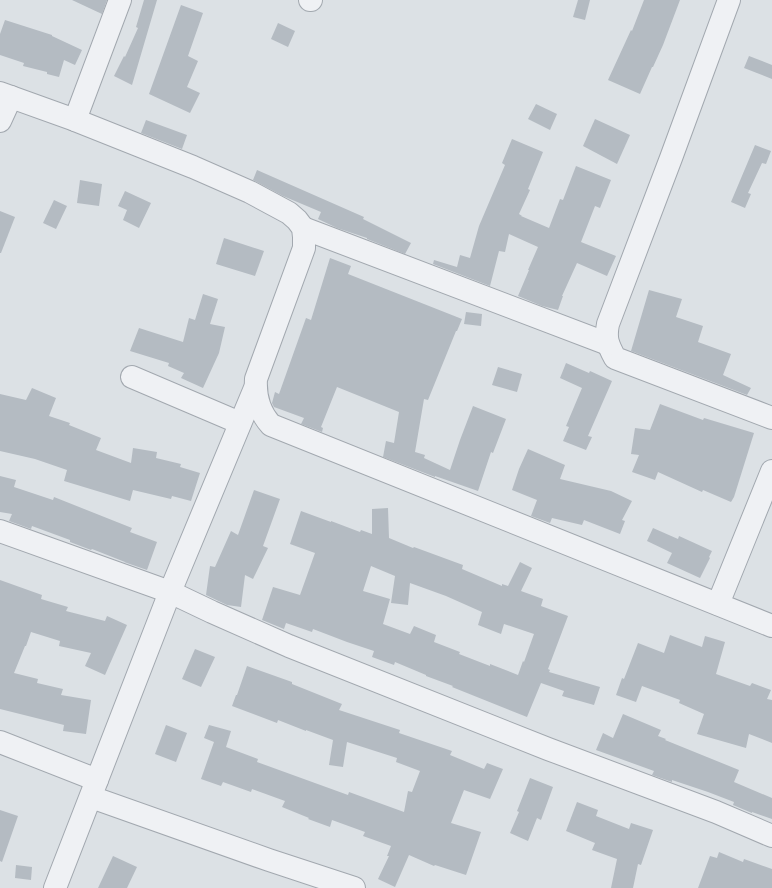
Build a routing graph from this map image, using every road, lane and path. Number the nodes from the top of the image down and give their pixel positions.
1 (120, 0) edge
2 (730, 0) edge
3 (6, 95) edge
4 (75, 120) junction
5 (0, 121) edge
6 (303, 228) junction
7 (608, 344) junction
8 (132, 377) dead end
9 (255, 388) junction
10 (772, 418) edge
11 (240, 423) junction
12 (772, 471) edge
13 (0, 531) edge
14 (170, 592) junction
15 (718, 604) junction
16 (772, 626) edge
17 (0, 742) edge
18 (94, 789) junction
19 (772, 836) edge
20 (55, 888) edge
21 (354, 888) edge

1 - 4 street
2 - 7 street
3 - 4 street
3 - 5 street
4 - 6 street
6 - 7 street
6 - 9 street
7 - 10 street
8 - 11 street
9 - 11 street
9 - 15 street
11 - 14 street
12 - 15 street
13 - 14 street
14 - 18 street
14 - 19 street
15 - 16 street
17 - 18 street
18 - 20 street
18 - 21 street

